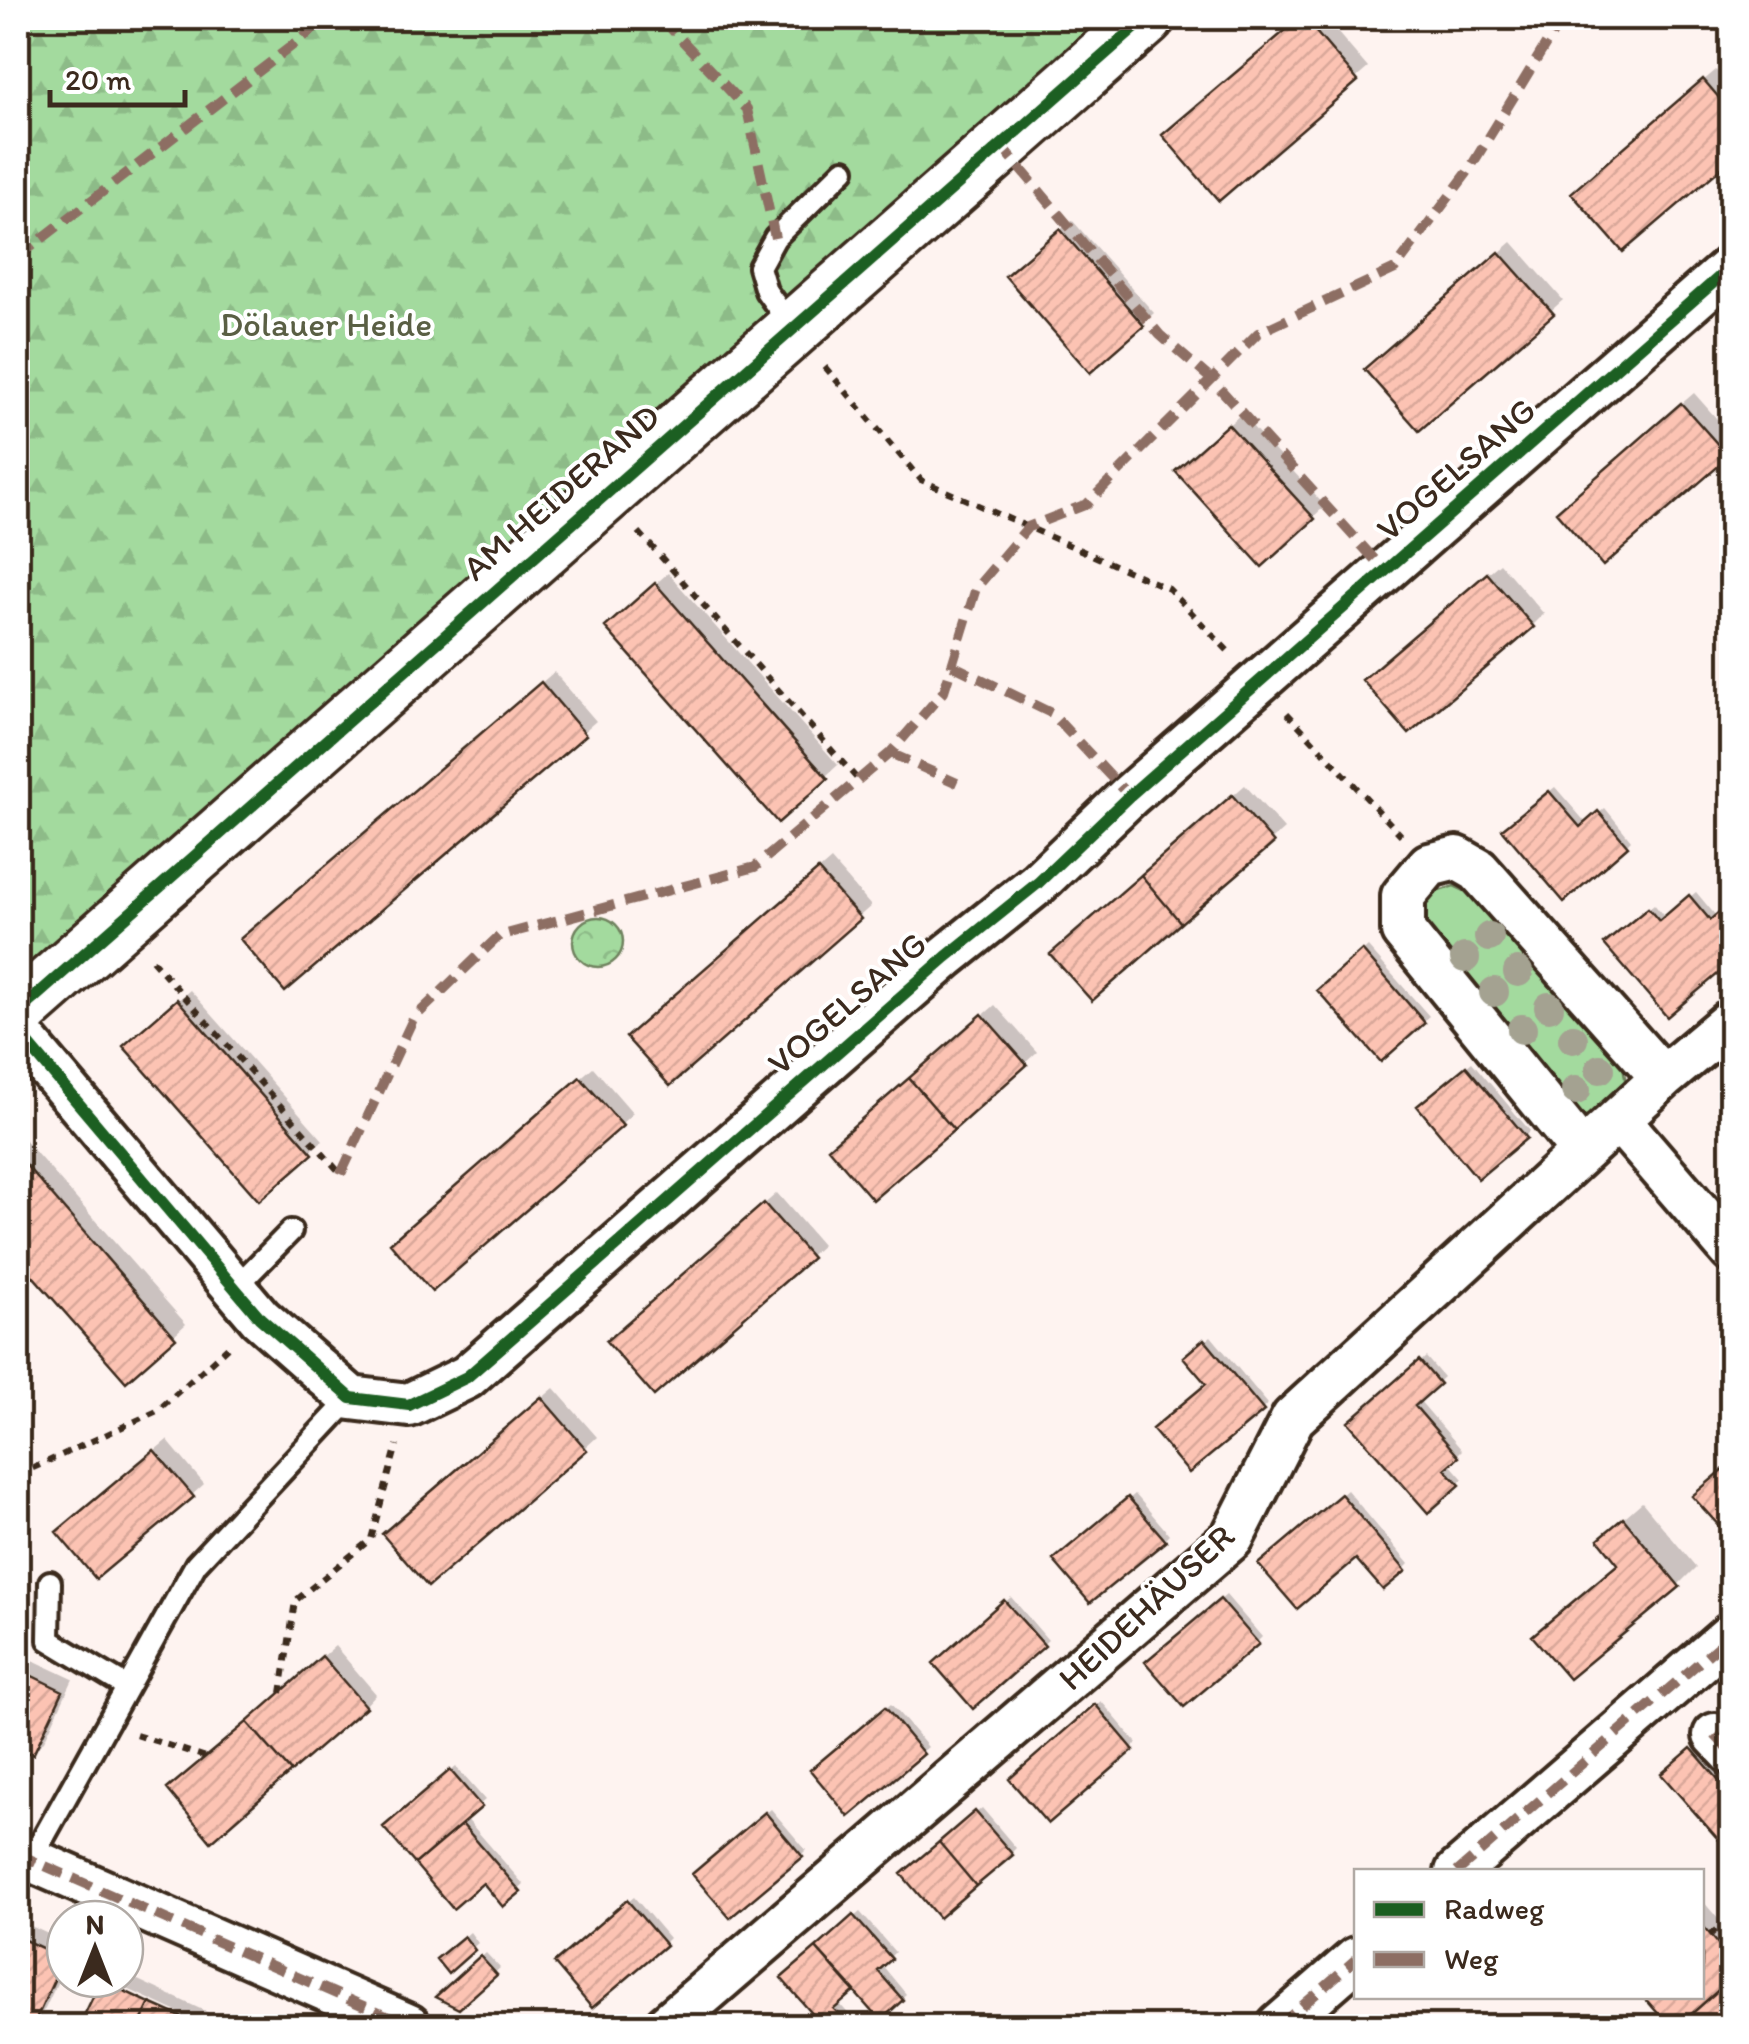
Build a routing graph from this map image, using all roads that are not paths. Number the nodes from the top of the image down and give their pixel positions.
1 (1146, 18) edge
2 (844, 170) dead end
3 (1732, 266) edge
4 (792, 328) junction
5 (18, 1012) edge
6 (1732, 1020) edge
7 (18, 1032) edge
8 (1662, 1078) junction
9 (1619, 1120) junction
10 (1582, 1152) junction
11 (291, 1231) dead end
12 (1732, 1251) edge
13 (248, 1302) junction
14 (352, 1398) junction
15 (50, 1582) dead end
16 (1732, 1634) edge
17 (127, 1686) junction
18 (24, 1857) edge
19 (1460, 1869) edge
20 (1354, 1961) edge
21 (409, 2026) edge
22 (666, 2026) edge
23 (1278, 2026) edge

1 - 4 street, AM HEIDERAND
2 - 4 lane
3 - 14 street, VOGELSANG
4 - 5 street, AM HEIDERAND
6 - 8 street, HEIDEHÄUSER
7 - 13 street
8 - 9 street, HEIDEHÄUSER
8 - 10 street
9 - 10 street, HEIDEHÄUSER
9 - 12 street
10 - 22 street, HEIDEHÄUSER
11 - 13 lane
13 - 14 street
14 - 17 lane
15 - 17 lane
16 - 19 street
17 - 18 lane
18 - 21 street
20 - 23 street

